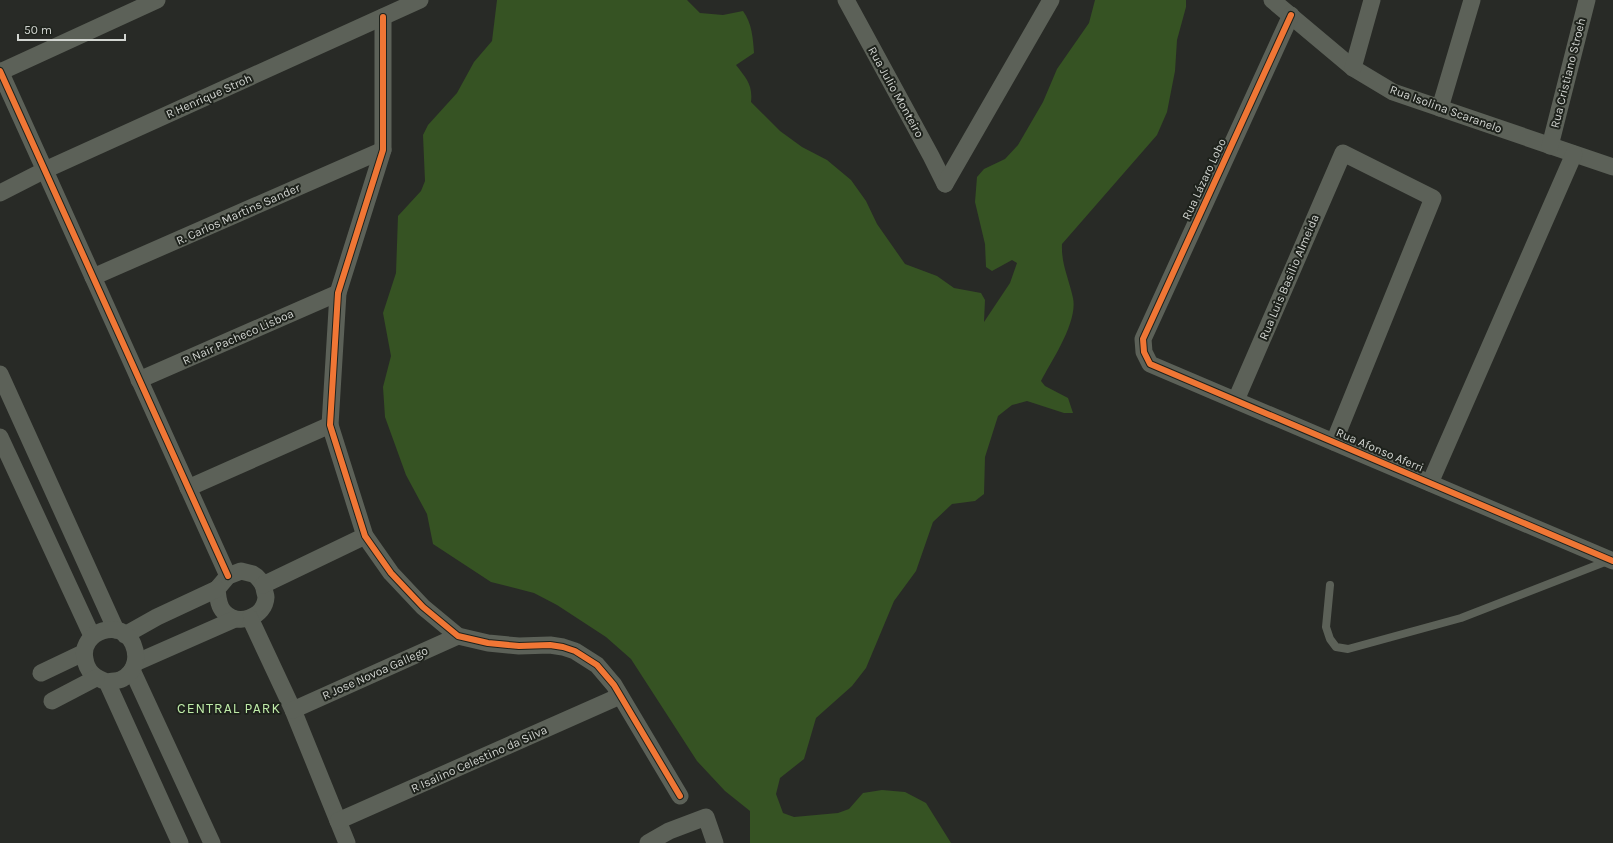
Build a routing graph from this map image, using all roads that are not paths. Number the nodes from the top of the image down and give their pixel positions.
1 (157, 0) edge
2 (420, 0) edge
3 (846, 0) edge
4 (1051, 0) edge
5 (1272, 0) edge
6 (1372, 0) edge
7 (1472, 0) edge
8 (1586, 0) edge
9 (1291, 15) junction
10 (383, 17) junction
11 (1353, 68) junction
12 (0, 71) edge
13 (1440, 108) junction
14 (1550, 146) junction
15 (383, 150) junction
16 (1574, 154) junction
17 (1613, 167) edge
18 (45, 170) junction
19 (0, 193) edge
20 (93, 277) junction
21 (338, 293) junction
22 (1144, 352) joint
23 (0, 374) edge
24 (139, 380) junction
25 (1236, 400) junction
26 (330, 425) junction
27 (0, 437) edge
28 (1334, 442) junction
29 (1430, 483) junction
30 (188, 488) junction
31 (365, 536) junction
32 (1612, 561) edge
33 (228, 576) junction
34 (263, 584) junction
35 (1330, 585) dead end
36 (217, 589) junction
37 (242, 618) junction
38 (120, 632) junction
39 (92, 636) junction
40 (458, 636) junction
41 (83, 653) junction
42 (134, 666) junction
43 (41, 673) dead end
44 (101, 680) junction
45 (620, 696) junction
46 (52, 701) dead end
47 (293, 710) junction
48 (680, 796) dead end
49 (338, 821) junction
50 (180, 843) edge
51 (212, 843) edge
52 (348, 843) edge
53 (648, 843) edge
54 (714, 843) edge

1 - 12 street
2 - 10 street, R Henrique Stroh
3 - 4 street, Rua Julio Monteiro
5 - 9 street, Rua Isolina Scaranelo
6 - 11 street
7 - 13 street
8 - 14 street, Rua Cristiano Stroeh
9 - 11 street, Rua Isolina Scaranelo
9 - 22 street, Rua Lázaro Lobo
10 - 15 street
10 - 18 street, R Henrique Stroh
11 - 13 street, Rua Isolina Scaranelo
12 - 18 street
13 - 14 street, Rua Isolina Scaranelo
14 - 16 street, Rua Isolina Scaranelo
15 - 20 street, R. Carlos Martins Sander
15 - 21 street
16 - 17 street, Rua Isolina Scaranelo
16 - 29 street
18 - 19 street, R Henrique Stroh
18 - 20 street
20 - 24 street
21 - 24 street, R Nair Pacheco Lisboa
21 - 26 street
22 - 25 street, Rua Afonso Aferri
23 - 38 street
24 - 30 street
25 - 28 street, Rua Afonso Aferri
25 - 28 street, Rua Luis Basilio Almeida
26 - 30 street
26 - 31 street
27 - 39 street
28 - 29 street, Rua Afonso Aferri
29 - 32 street, Rua Afonso Aferri
30 - 33 street
31 - 34 street
31 - 40 street
32 - 35 lane
33 - 34 street
33 - 36 street
34 - 37 street
36 - 37 street
36 - 38 street
37 - 42 street
37 - 47 street
38 - 39 street
38 - 42 street
39 - 41 street
40 - 45 street
40 - 47 street, R Jose Novoa Gallego
41 - 43 street
41 - 44 street
42 - 44 street
42 - 51 street
44 - 46 street
44 - 50 street
45 - 48 street
45 - 49 street, R Isalino Celestino da Silva
47 - 49 street
49 - 52 street
53 - 54 street

